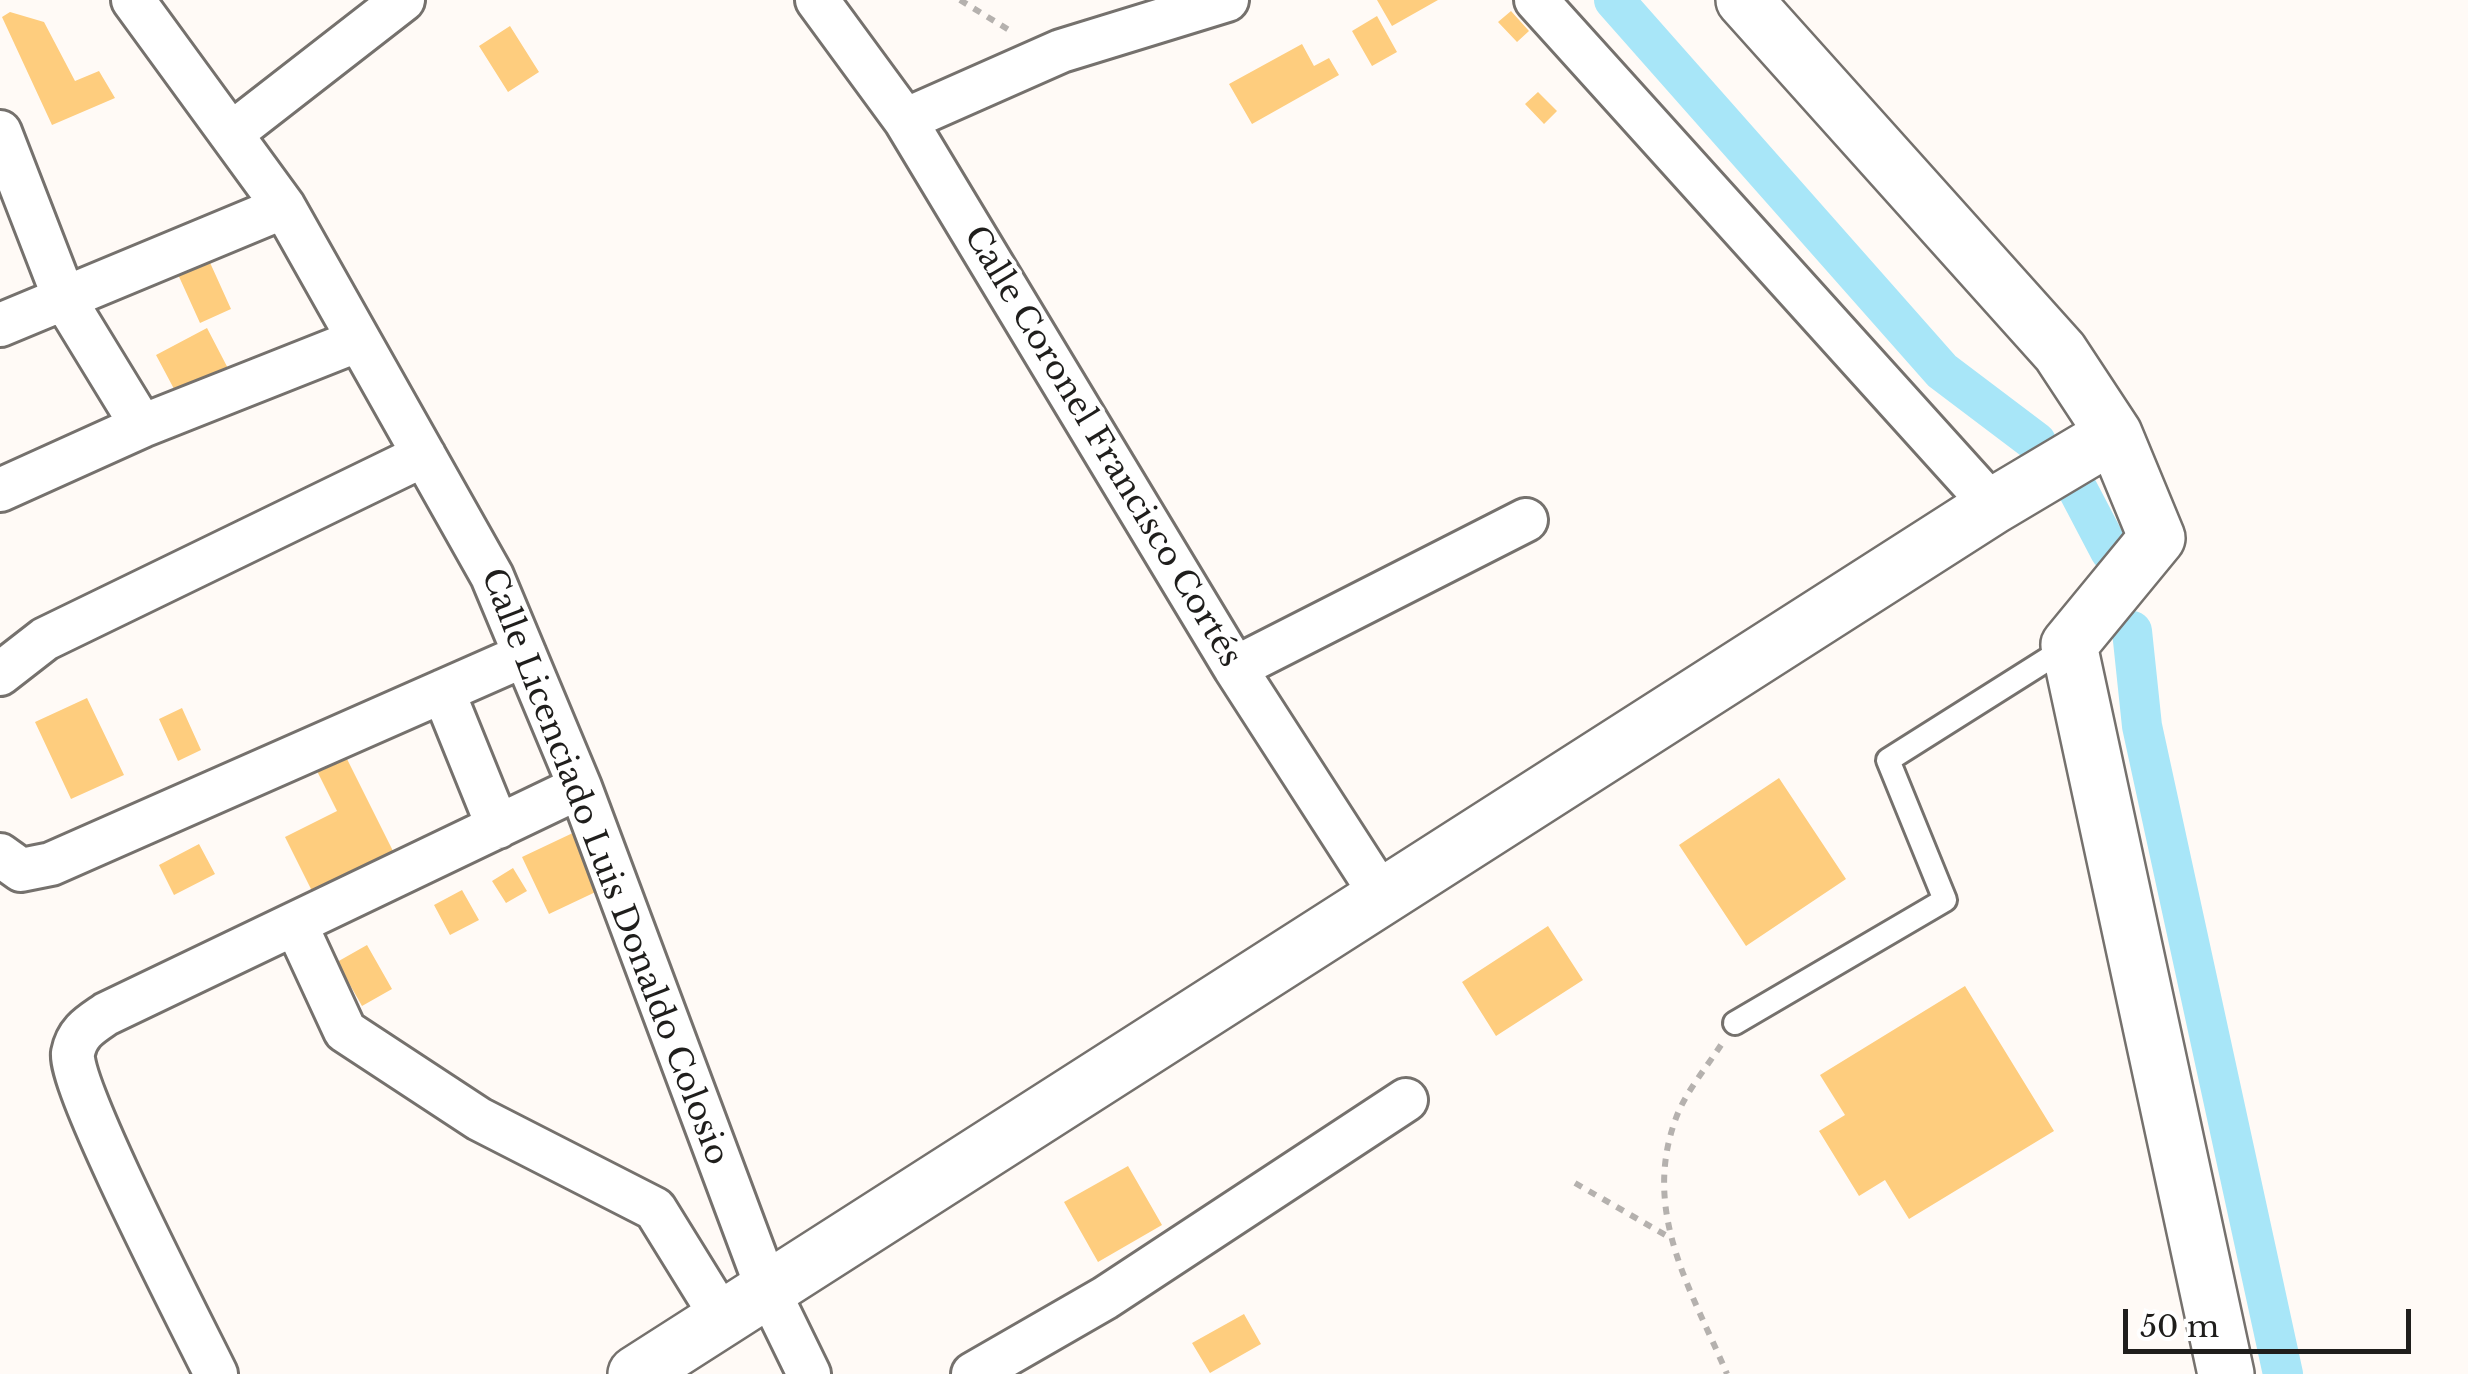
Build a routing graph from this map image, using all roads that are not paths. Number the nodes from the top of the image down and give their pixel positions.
1 (133, 0) edge
2 (402, 0) edge
3 (818, 0) edge
4 (1227, 0) edge
5 (1536, 0) edge
6 (1744, 0) edge
7 (904, 120) junction
8 (0, 132) edge
9 (232, 133) junction
10 (284, 207) junction
11 (65, 300) junction
12 (0, 325) edge
13 (359, 340) junction
14 (142, 426) junction
15 (2114, 434) junction
16 (424, 455) junction
17 (0, 490) edge
18 (1993, 506) junction
19 (1526, 520) dead end
20 (2070, 645) junction
21 (525, 654) junction
22 (1235, 668) junction
23 (0, 674) edge
24 (443, 690) junction
25 (580, 787) junction
26 (498, 827) junction
27 (0, 855) edge
28 (1382, 896) junction
29 (296, 925) junction
30 (1735, 1023) road end
31 (1406, 1100) dead end
32 (767, 1288) junction
33 (723, 1319) junction
34 (216, 1374) edge
35 (636, 1374) edge
36 (809, 1374) edge
37 (972, 1374) edge
38 (2226, 1374) edge

1 - 9 street, Calle Licenciado Luis Donaldo Colosio
2 - 9 street
3 - 7 street, Calle Coronel Francisco Cortés
4 - 7 street
5 - 18 street
6 - 15 street
7 - 22 street, Calle Coronel Francisco Cortés
8 - 11 street
9 - 10 street, Calle Licenciado Luis Donaldo Colosio
10 - 11 street
10 - 13 street, Calle Licenciado Luis Donaldo Colosio
11 - 12 street
11 - 14 street
13 - 14 street
13 - 16 street, Calle Licenciado Luis Donaldo Colosio
14 - 17 street
15 - 18 street
15 - 20 street
16 - 21 street, Calle Licenciado Luis Donaldo Colosio
16 - 23 street
18 - 28 street
19 - 22 street
20 - 30 lane
20 - 38 street
21 - 24 street
21 - 25 street, Calle Licenciado Luis Donaldo Colosio
22 - 28 street, Calle Coronel Francisco Cortés
24 - 26 street
24 - 27 street
25 - 26 street
25 - 32 street, Calle Licenciado Luis Donaldo Colosio
26 - 29 street
28 - 32 street
29 - 33 street
29 - 34 street
31 - 37 street
32 - 33 street
32 - 36 street, Calle Licenciado Luis Donaldo Colosio
33 - 35 street

